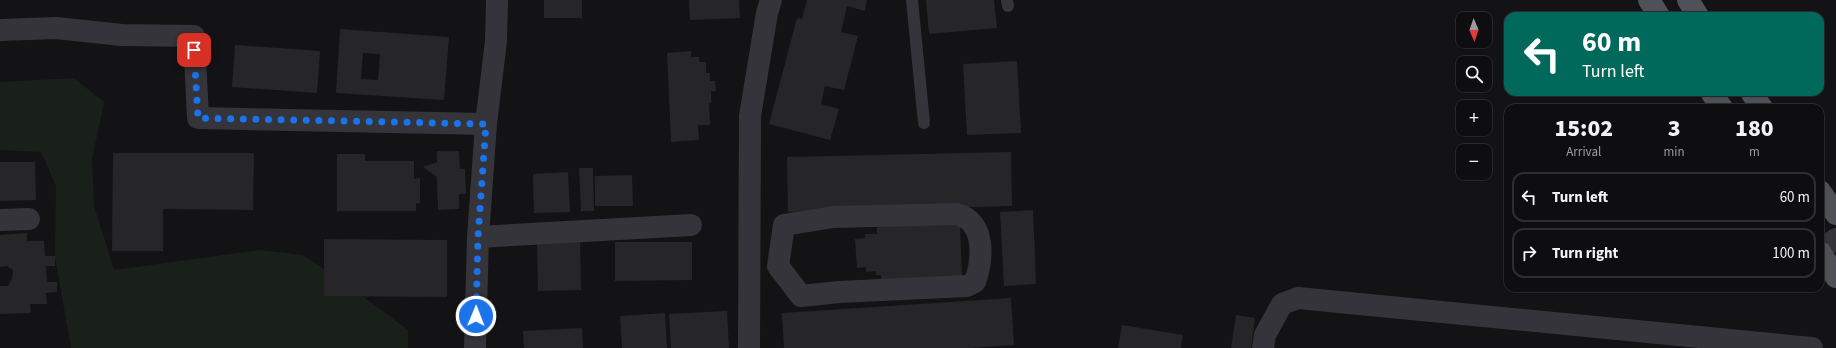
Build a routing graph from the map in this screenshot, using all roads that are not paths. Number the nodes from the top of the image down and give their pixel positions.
1 (497, 0) edge
2 (771, 0) edge
3 (912, 0) edge
4 (1649, 0) edge
5 (1688, 0) edge
6 (1656, 12) edge
7 (1696, 12) edge
8 (0, 30) edge
9 (924, 123) dead end
10 (486, 124) junction
11 (1824, 197) edge
12 (1836, 214) edge
13 (29, 219) dead end
14 (0, 220) edge
15 (690, 225) dead end
16 (478, 237) junction
17 (1836, 239) edge
18 (1824, 247) edge
19 (1824, 257) edge
20 (778, 266) junction
21 (749, 270) junction
22 (1836, 277) edge
23 (475, 348) edge
24 (748, 348) edge
25 (1263, 348) edge
26 (1812, 348) edge

1 - 10 street
2 - 21 street
3 - 9 lane
4 - 6 main road
5 - 7 main road
8 - 10 street
10 - 16 street
11 - 12 main road
13 - 14 street
15 - 16 street
16 - 23 street
17 - 18 street
19 - 22 main road
20 - 20 street
20 - 21 street
21 - 24 street
25 - 26 street

